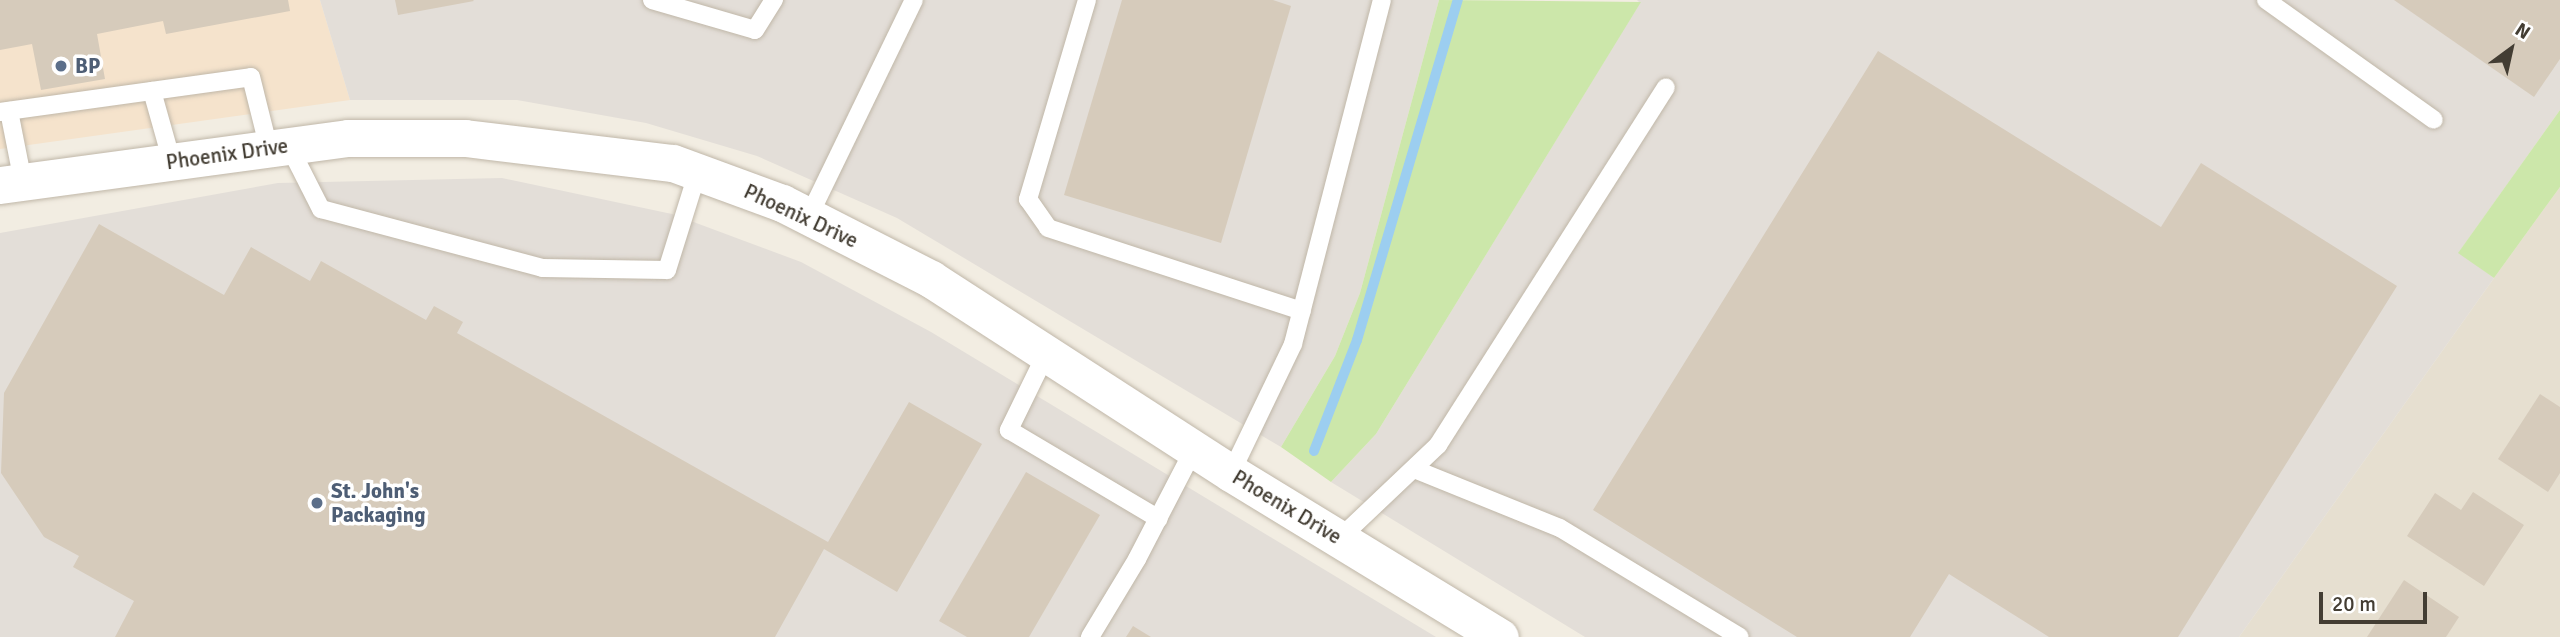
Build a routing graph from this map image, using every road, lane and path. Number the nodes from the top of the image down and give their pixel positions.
1 (652, 0) edge
2 (774, 0) edge
3 (914, 0) edge
4 (1087, 0) edge
5 (1382, 0) edge
6 (2266, 0) edge
7 (1666, 87) dead end
8 (152, 91) junction
9 (5, 112) edge
10 (2434, 120) dead end
11 (279, 148) junction
12 (172, 162) junction
13 (698, 171) junction
14 (12, 184) edge
15 (809, 216) junction
16 (1302, 311) junction
17 (1046, 354) junction
18 (1194, 449) junction
19 (1414, 469) junction
20 (1231, 473) junction
21 (1159, 519) junction
22 (1339, 539) junction
23 (1484, 633) edge
24 (1090, 637) edge
25 (1740, 637) edge

1 - 2 lane
3 - 15 lane
4 - 16 lane
5 - 16 lane
6 - 10 lane
7 - 19 lane
8 - 9 lane
8 - 11 lane
8 - 12 lane
9 - 14 lane
11 - 12 street, Phoenix Drive
11 - 13 street, Phoenix Drive
11 - 13 lane
12 - 14 street, Phoenix Drive
13 - 15 street, Phoenix Drive
15 - 17 street, Phoenix Drive
16 - 20 lane
17 - 18 street, Phoenix Drive
17 - 21 lane
18 - 20 street, Phoenix Drive
18 - 21 lane
19 - 22 lane
19 - 25 lane
20 - 22 street, Phoenix Drive
21 - 24 lane
22 - 23 street, Phoenix Drive

